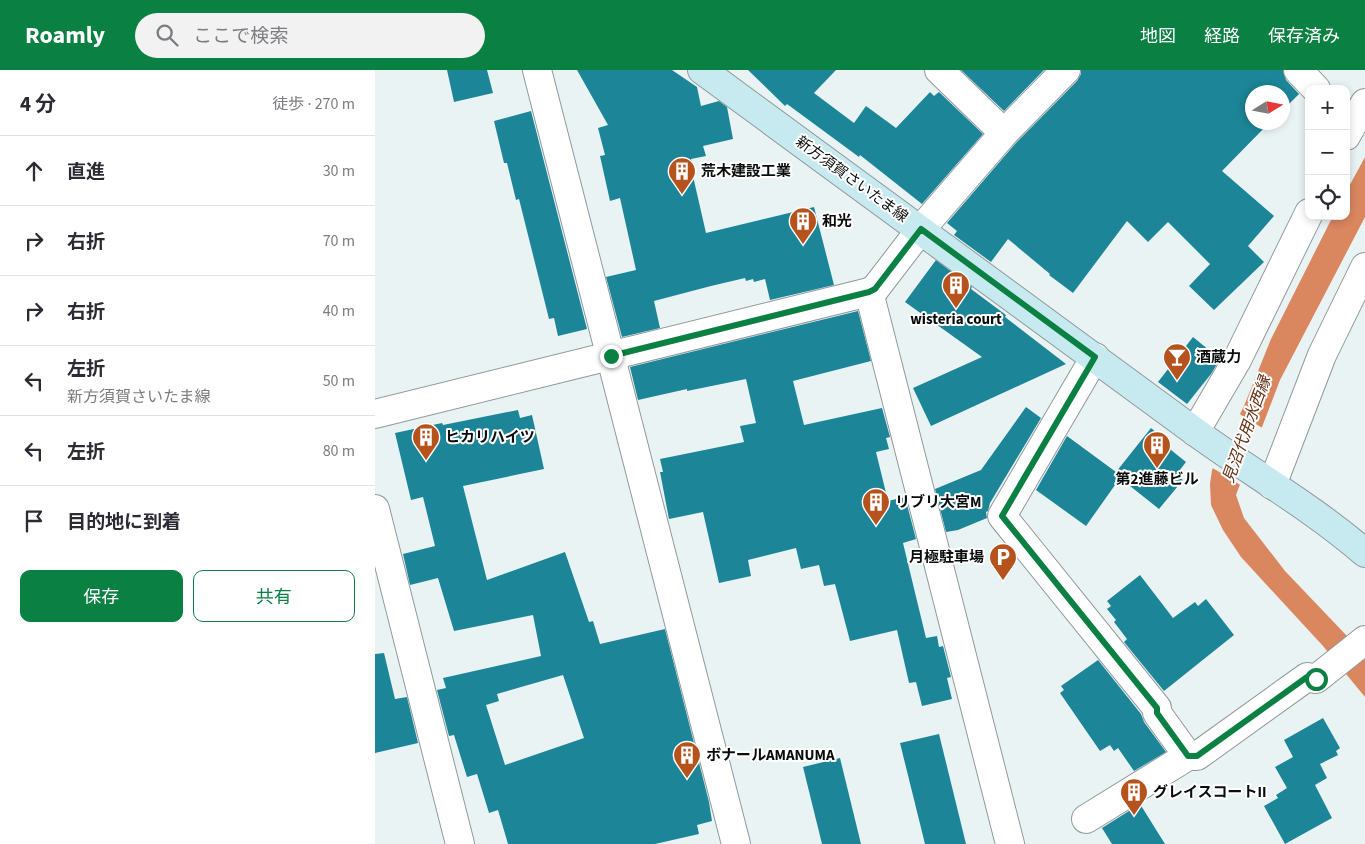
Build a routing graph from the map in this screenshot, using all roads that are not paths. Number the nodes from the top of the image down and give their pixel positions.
1 (537, 70) edge
2 (702, 70) edge
3 (939, 70) edge
4 (1066, 70) edge
5 (1298, 70) edge
6 (1312, 85) edge
7 (1004, 133) junction
8 (1306, 220) edge
9 (921, 229) junction
10 (1365, 267) edge
11 (869, 292) junction
12 (611, 356) junction
13 (1095, 357) junction
14 (375, 414) edge
15 (1202, 436) junction
16 (1263, 479) junction
17 (375, 509) edge
18 (1365, 553) edge
19 (1362, 643) edge
20 (1188, 756) junction
21 (1086, 819) dead end
22 (460, 844) edge
23 (736, 844) edge
24 (1010, 844) edge

1 - 12 street
2 - 9 main road, 新方須賀さいたま線
3 - 7 street
4 - 7 street
5 - 6 street
7 - 9 street
8 - 15 street
9 - 11 street
9 - 13 main road, 新方須賀さいたま線
10 - 16 street
11 - 12 street
11 - 24 street
12 - 14 street
12 - 23 street
13 - 15 main road, 新方須賀さいたま線
13 - 20 street
15 - 16 main road, 新方須賀さいたま線
16 - 18 main road, 新方須賀さいたま線
17 - 22 street
19 - 20 street
20 - 21 street

